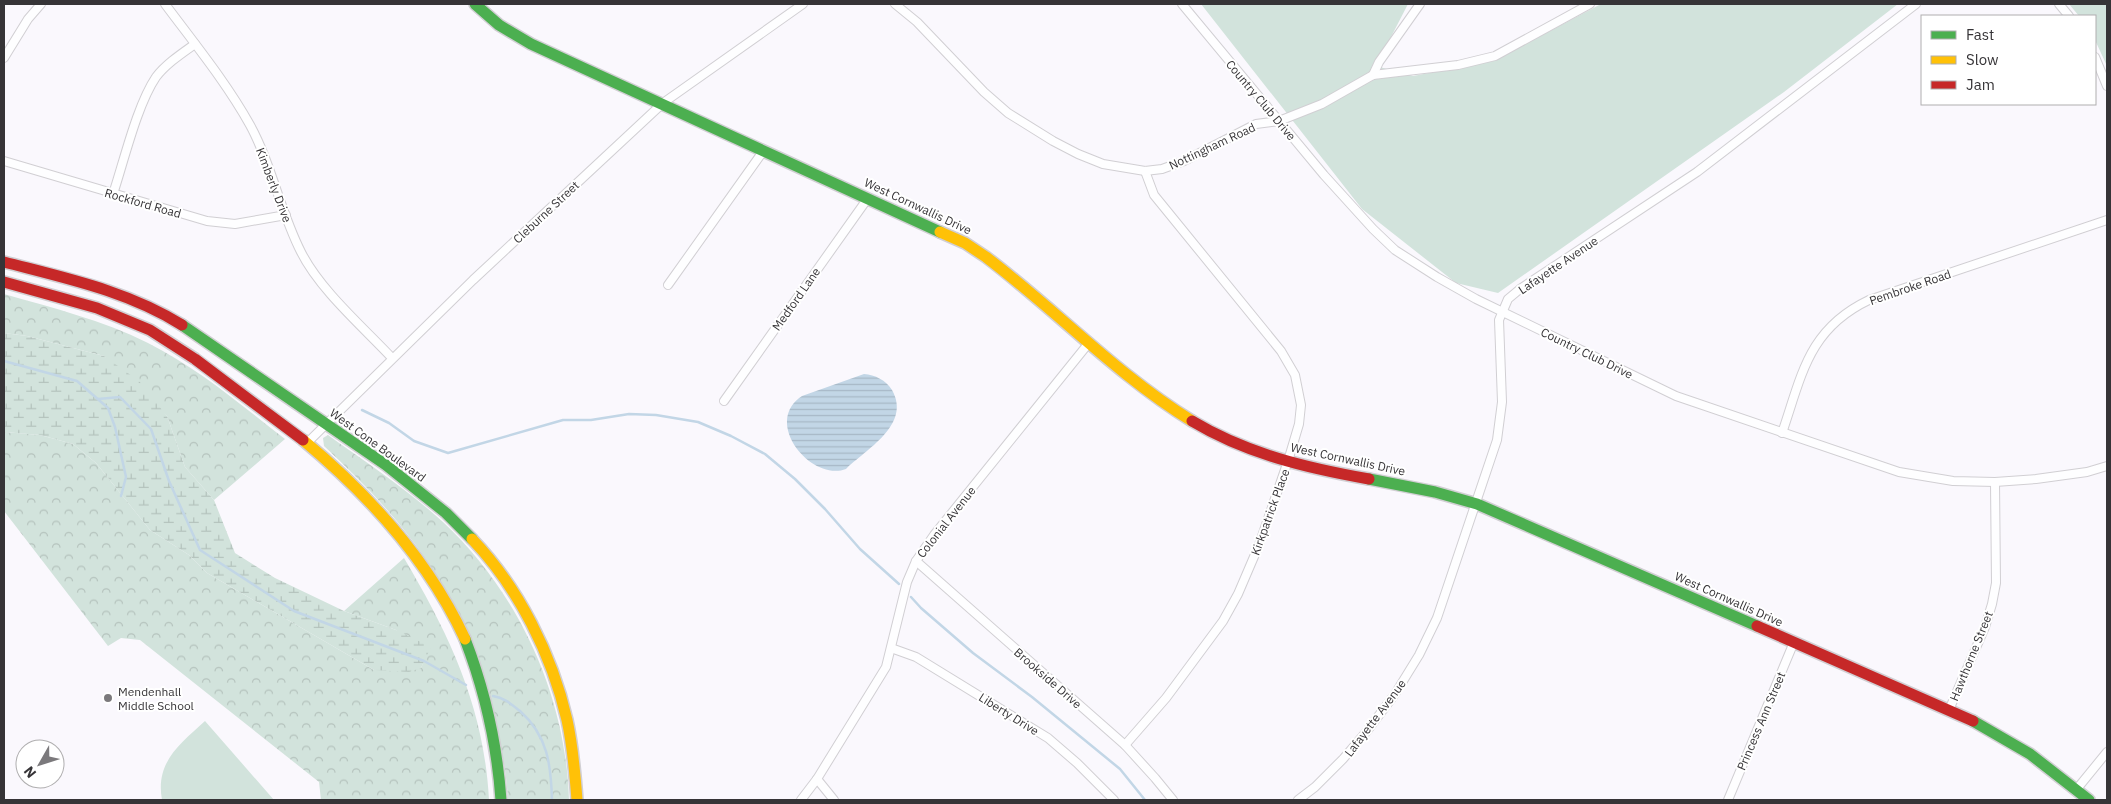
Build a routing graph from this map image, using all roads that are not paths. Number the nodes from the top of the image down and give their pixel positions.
1 (41, 4) edge
2 (165, 4) edge
3 (475, 4) edge
4 (804, 4) edge
5 (895, 4) edge
6 (1182, 4) edge
7 (1420, 4) edge
8 (1590, 4) edge
9 (1916, 4) edge
10 (2059, 4) edge
11 (2068, 15) edge
12 (195, 44) junction
13 (4, 58) edge
14 (2096, 59) edge
15 (1374, 75) junction
16 (2107, 86) edge
17 (663, 104) junction
18 (1279, 121) junction
19 (764, 150) junction
20 (4, 161) edge
21 (1145, 171) junction
22 (114, 194) junction
23 (868, 198) junction
24 (286, 215) junction
25 (2107, 220) edge
26 (4, 262) edge
27 (4, 282) edge
28 (668, 285) dead end
29 (1502, 311) junction
30 (1088, 344) junction
31 (392, 358) junction
32 (724, 401) dead end
33 (326, 424) junction
34 (1782, 433) junction
35 (308, 442) junction
36 (1288, 461) junction
37 (2107, 466) edge
38 (1995, 482) junction
39 (1477, 504) junction
40 (916, 562) junction
41 (1794, 642) junction
42 (891, 648) junction
43 (1949, 710) junction
44 (1125, 745) junction
45 (2107, 752) edge
46 (817, 779) junction
47 (2076, 790) junction
48 (501, 800) edge
49 (577, 800) edge
50 (801, 800) edge
51 (834, 800) edge
52 (1114, 800) edge
53 (1173, 800) edge
54 (1298, 800) edge
55 (1728, 800) edge
56 (2089, 800) edge

1 - 13 street
2 - 12 street, Kimberly Drive
3 - 17 street, West Cornwallis Drive
4 - 17 street, Cleburne Street
5 - 21 street, Nottingham Road
6 - 18 street, Country Club Drive
7 - 15 street
8 - 15 street, Nottingham Road
9 - 29 street, Lafayette Avenue
10 - 11 street
12 - 22 street
12 - 24 street, Kimberly Drive
14 - 16 street
15 - 18 street, Nottingham Road
17 - 19 street, West Cornwallis Drive
17 - 31 street, Cleburne Street
18 - 21 street, Nottingham Road
18 - 29 street, Country Club Drive
19 - 23 street, West Cornwallis Drive
19 - 28 street
20 - 22 street, Rockford Road
21 - 36 street, Kirkpatrick Place
22 - 24 street, Rockford Road
23 - 30 street, West Cornwallis Drive
23 - 32 street, Medford Lane
24 - 31 street, Kimberly Drive
25 - 34 street, Pembroke Road
26 - 33 street, West Cone Boulevard
27 - 35 street
29 - 34 street, Country Club Drive
29 - 39 street, Lafayette Avenue
30 - 36 street, West Cornwallis Drive
30 - 40 street, Colonial Avenue
31 - 33 street, Cleburne Street
33 - 35 street, Cleburne Street
33 - 49 street, West Cone Boulevard
34 - 38 street, Country Club Drive
35 - 48 street
36 - 39 street, West Cornwallis Drive
36 - 44 street, Kirkpatrick Place
37 - 38 street, Country Club Drive
38 - 43 street, Hawthorne Street
39 - 41 street, West Cornwallis Drive
39 - 54 street, Lafayette Avenue
40 - 42 street, Colonial Avenue
40 - 44 street, Brookside Drive
41 - 43 street, West Cornwallis Drive
41 - 55 street, Princess Ann Street
42 - 46 street, Colonial Avenue
42 - 52 street, Liberty Drive
43 - 47 street, West Cornwallis Drive
44 - 53 street, Brookside Drive
45 - 47 street
46 - 50 street, Colonial Avenue
46 - 51 street
47 - 56 street, West Cornwallis Drive

